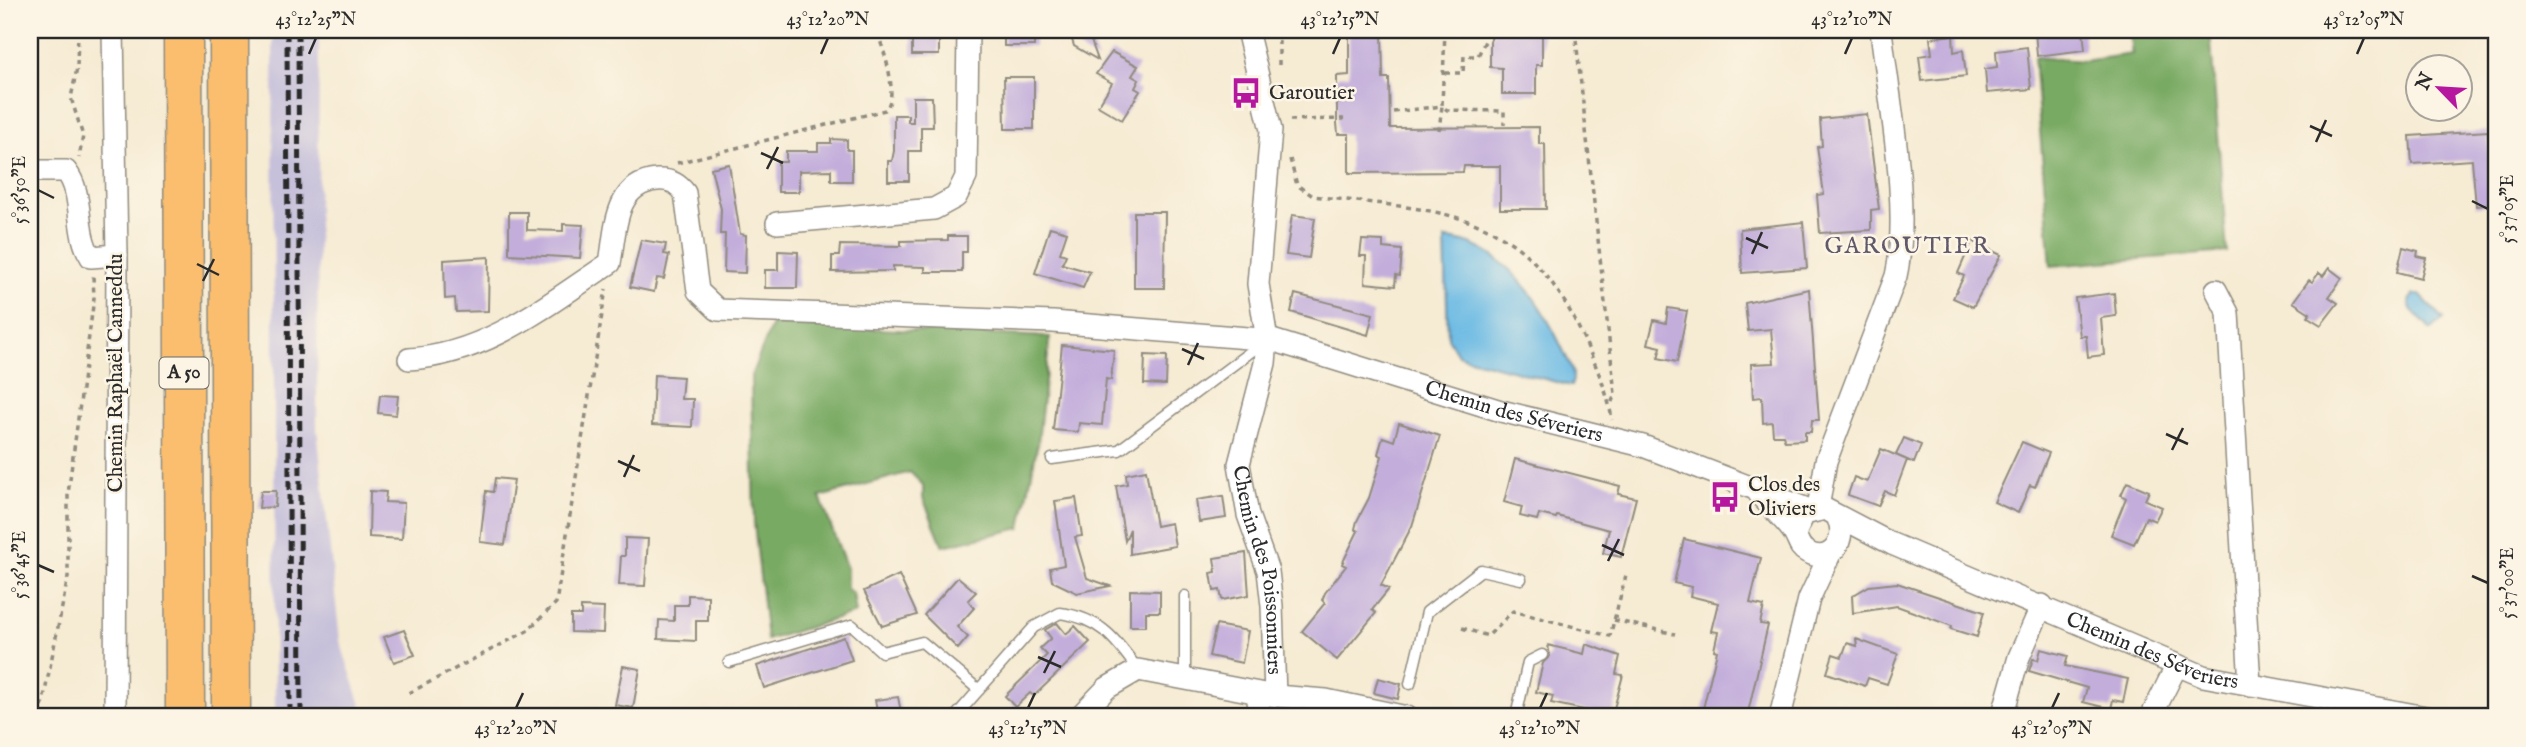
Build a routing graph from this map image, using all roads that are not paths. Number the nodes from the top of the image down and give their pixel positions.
1 (113, 30) edge
2 (183, 30) edge
3 (229, 30) edge
4 (968, 30) edge
5 (1247, 30) edge
6 (1881, 30) edge
7 (30, 172) edge
8 (777, 223) dead end
9 (117, 255) junction
10 (2216, 290) dead end
11 (1267, 340) junction
12 (409, 359) dead end
13 (1052, 459) dead end
14 (1758, 492) junction
15 (1814, 509) junction
16 (1837, 517) junction
17 (1798, 541) junction
18 (1892, 544) junction
19 (1834, 550) junction
20 (1521, 579) dead end
21 (1185, 596) dead end
22 (1809, 599) junction
23 (2042, 605) junction
24 (1542, 654) dead end
25 (729, 662) dead end
26 (2177, 665) junction
27 (1138, 670) junction
28 (1185, 679) junction
29 (1410, 684) dead end
30 (2250, 685) junction
31 (979, 690) junction
32 (1266, 694) junction
33 (1299, 707) edge
34 (2364, 712) edge
35 (1082, 716) edge
36 (115, 717) edge
37 (185, 717) edge
38 (231, 717) edge
39 (955, 717) edge
40 (1260, 717) edge
41 (1407, 717) edge
42 (1516, 717) edge
43 (1780, 717) edge
44 (2002, 717) edge
45 (2151, 717) edge
46 (2426, 717) edge

1 - 9 street, Chemin Raphaël Canneddu
2 - 37 highway, A 50
3 - 38 highway, A 50
4 - 8 street
5 - 11 street, Chemin des Poissonniers
6 - 15 street
7 - 9 street
9 - 36 street, Chemin Raphaël Canneddu
10 - 30 street
11 - 12 street, Chemin des Séveriers
11 - 13 lane
11 - 14 street, Chemin des Séveriers
11 - 32 street, Chemin des Poissonniers
14 - 15 street, Chemin des Séveriers
14 - 17 street, Chemin des Séveriers
15 - 16 street, Chemin des Séveriers
15 - 17 street
16 - 18 street, Chemin des Séveriers
16 - 19 street
17 - 19 street, Chemin des Séveriers
17 - 22 street
18 - 19 street, Chemin des Séveriers
18 - 23 street, Chemin des Séveriers
19 - 22 street
20 - 29 lane
21 - 28 lane
22 - 43 street
23 - 26 street, Chemin des Séveriers
23 - 44 street
24 - 42 lane
25 - 31 lane
26 - 30 street, Chemin des Séveriers
26 - 45 street
27 - 28 street
27 - 31 lane
27 - 35 street
28 - 32 street
30 - 34 street, Chemin des Séveriers
31 - 39 lane
32 - 33 street
32 - 40 street, Chemin des Poissonniers
33 - 41 street
34 - 46 street, Chemin des Séveriers

